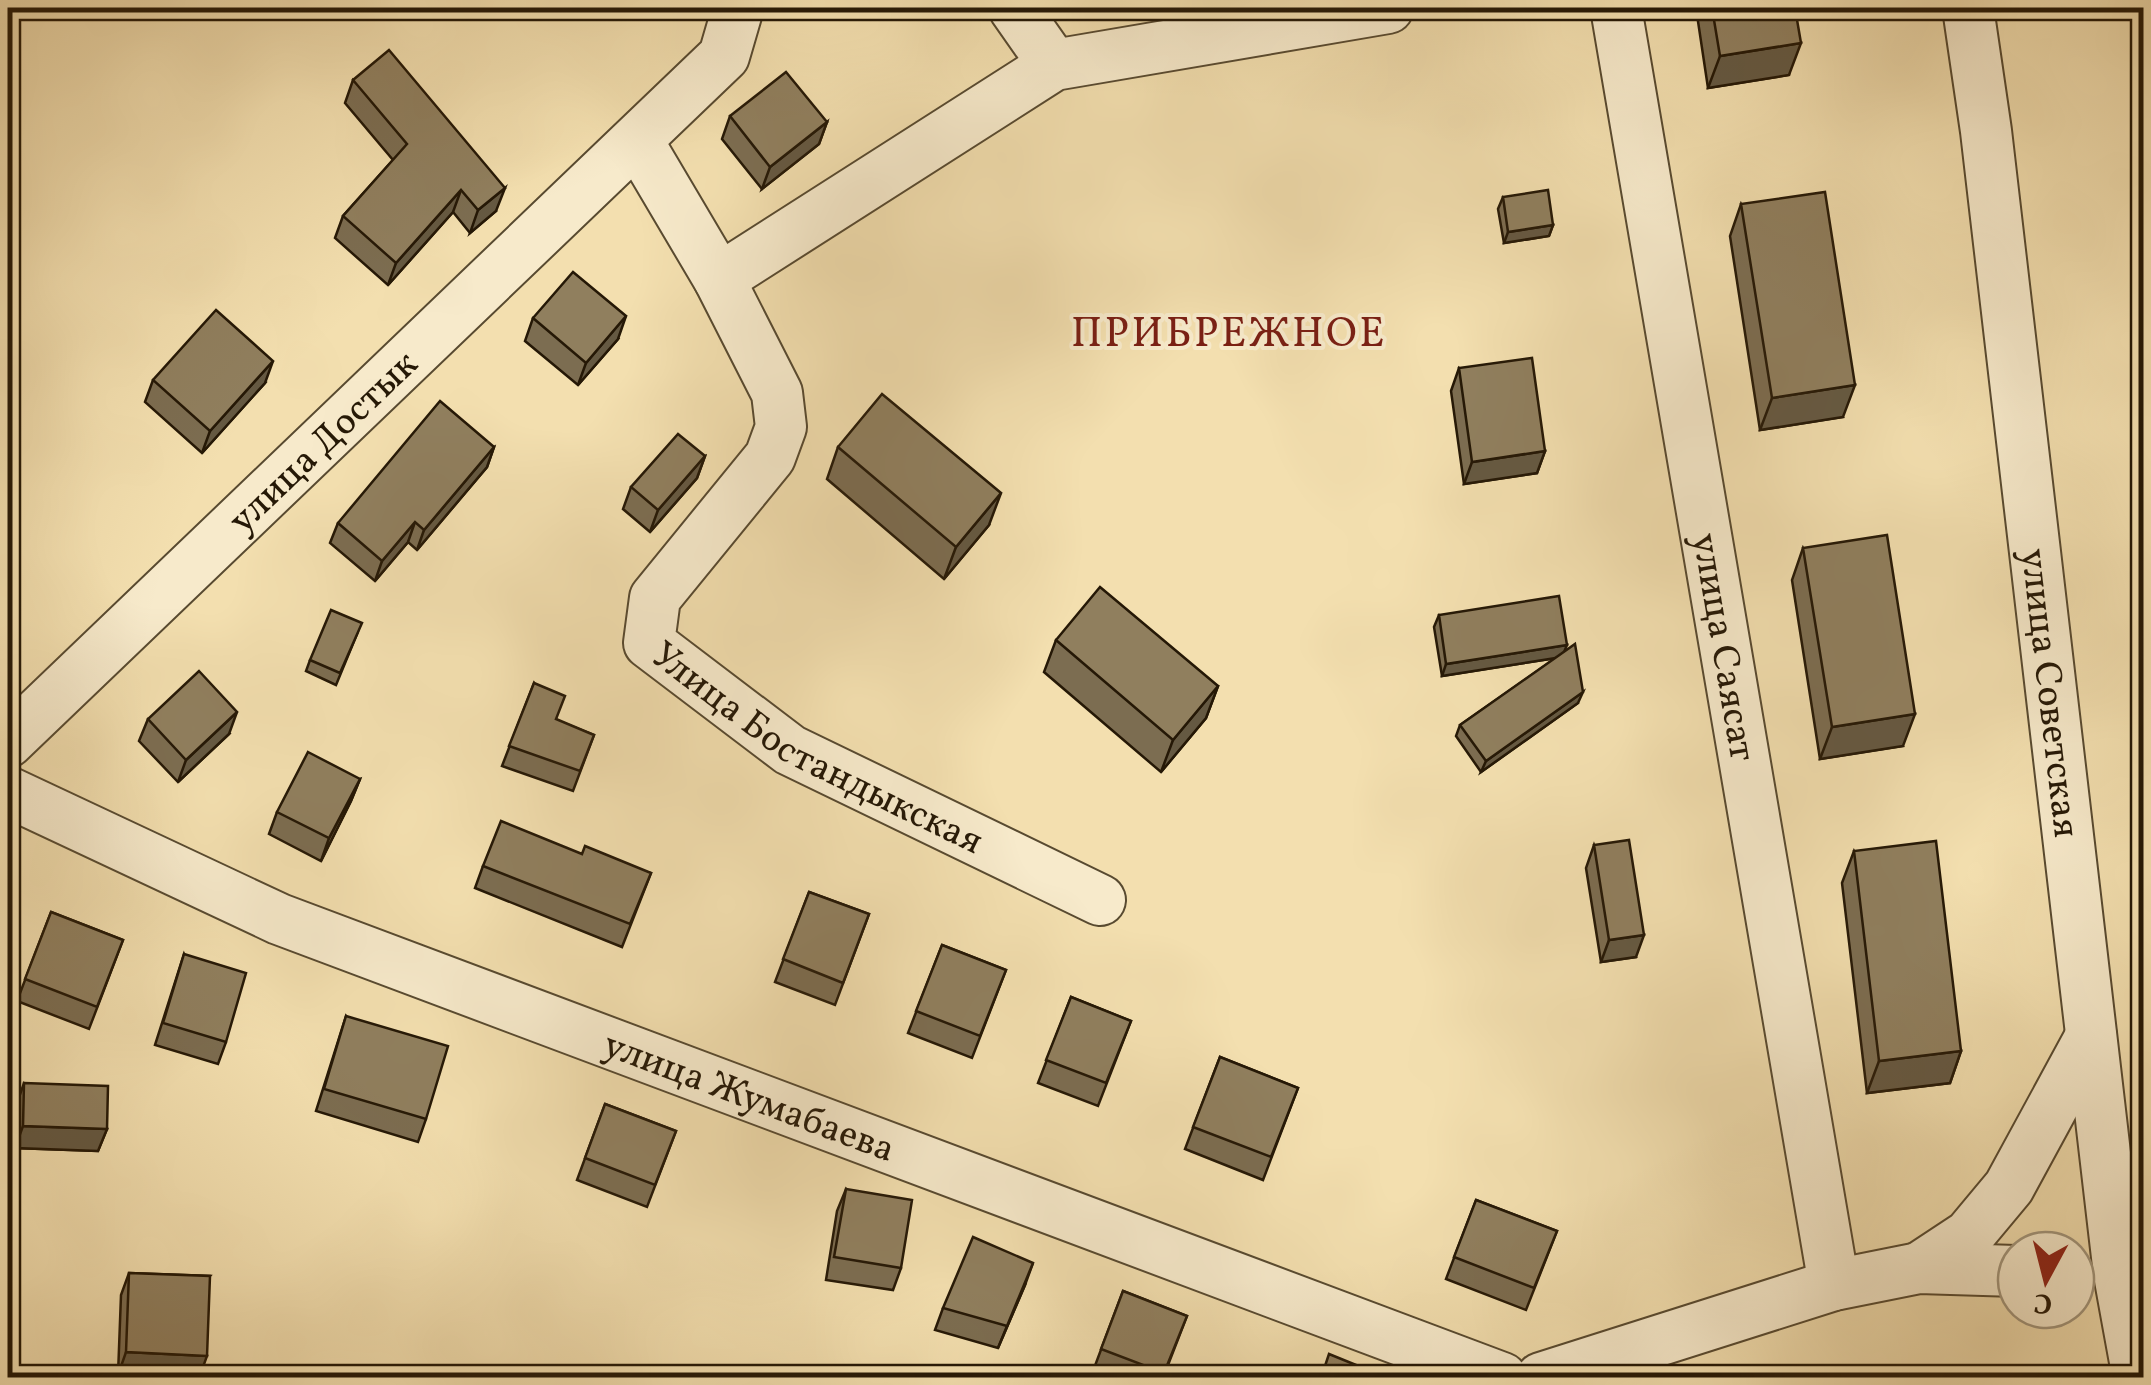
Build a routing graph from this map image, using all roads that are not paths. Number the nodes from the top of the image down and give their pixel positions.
1 (738, 8) edge
2 (1014, 8) edge
3 (1388, 8) edge
4 (1616, 8) edge
5 (1968, 8) edge
6 (1054, 65) junction
7 (638, 142) junction
8 (719, 280) junction
9 (8, 742) edge
10 (8, 792) edge
11 (1100, 900) dead end
12 (2091, 1036) junction
13 (1919, 1268) junction
14 (1996, 1270) edge
15 (2113, 1274) edge
16 (1834, 1285) junction
17 (1502, 1378) edge
18 (1541, 1378) edge
19 (2138, 1378) edge

1 - 7 street
2 - 6 street
3 - 6 street
4 - 16 street, улица Саясат
5 - 12 street, улица Советская
6 - 8 street
7 - 8 street, Улица Бостандыкская
7 - 9 street, улица Достык
8 - 11 street, Улица Бостандыкская
10 - 17 street, улица Жумабаева
12 - 13 street
12 - 15 street, улица Советская
13 - 14 street
13 - 16 street
15 - 19 street, улица Советская
16 - 18 street

